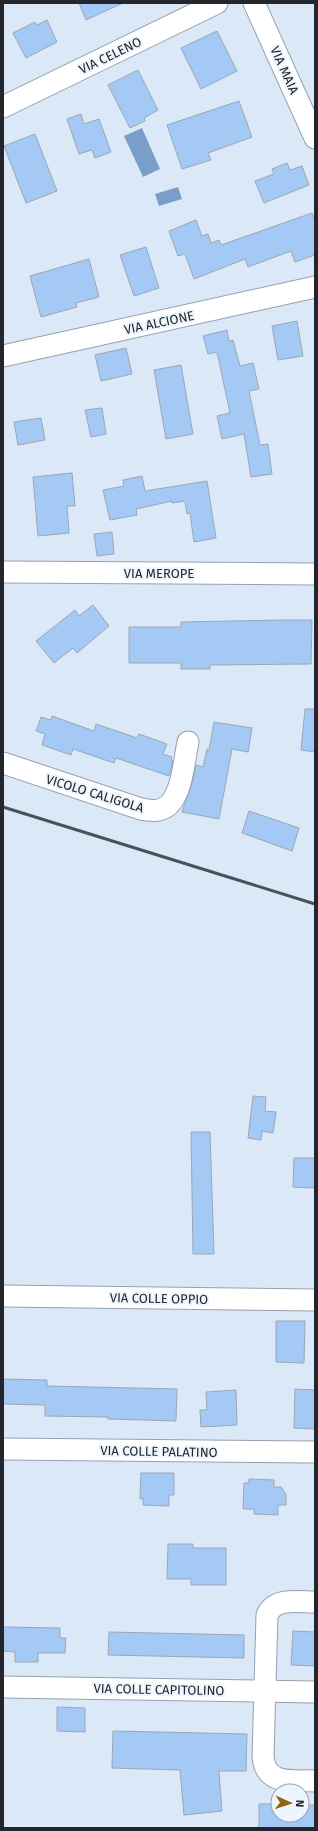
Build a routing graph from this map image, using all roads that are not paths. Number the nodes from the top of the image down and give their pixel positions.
1 (217, 3) edge
2 (254, 3) edge
3 (3, 107) edge
4 (315, 138) edge
5 (315, 287) edge
6 (3, 356) edge
7 (3, 572) edge
8 (315, 574) edge
9 (188, 742) dead end
10 (3, 763) edge
11 (3, 1296) edge
12 (315, 1300) edge
13 (3, 1449) edge
14 (315, 1452) edge
15 (315, 1602) edge
16 (3, 1687) edge
17 (265, 1691) junction
18 (315, 1692) edge
19 (315, 1781) edge

1 - 3 street, VIA CELENO
2 - 4 street, VIA MAIA
5 - 6 street, VIA ALCIONE
7 - 8 street, VIA MEROPE
9 - 10 street, VICOLO CALIGOLA
11 - 12 street, VIA COLLE OPPIO
13 - 14 street, VIA COLLE PALATINO
15 - 17 street
16 - 17 street, VIA COLLE CAPITOLINO
17 - 18 street, VIA COLLE CAPITOLINO
17 - 19 street

